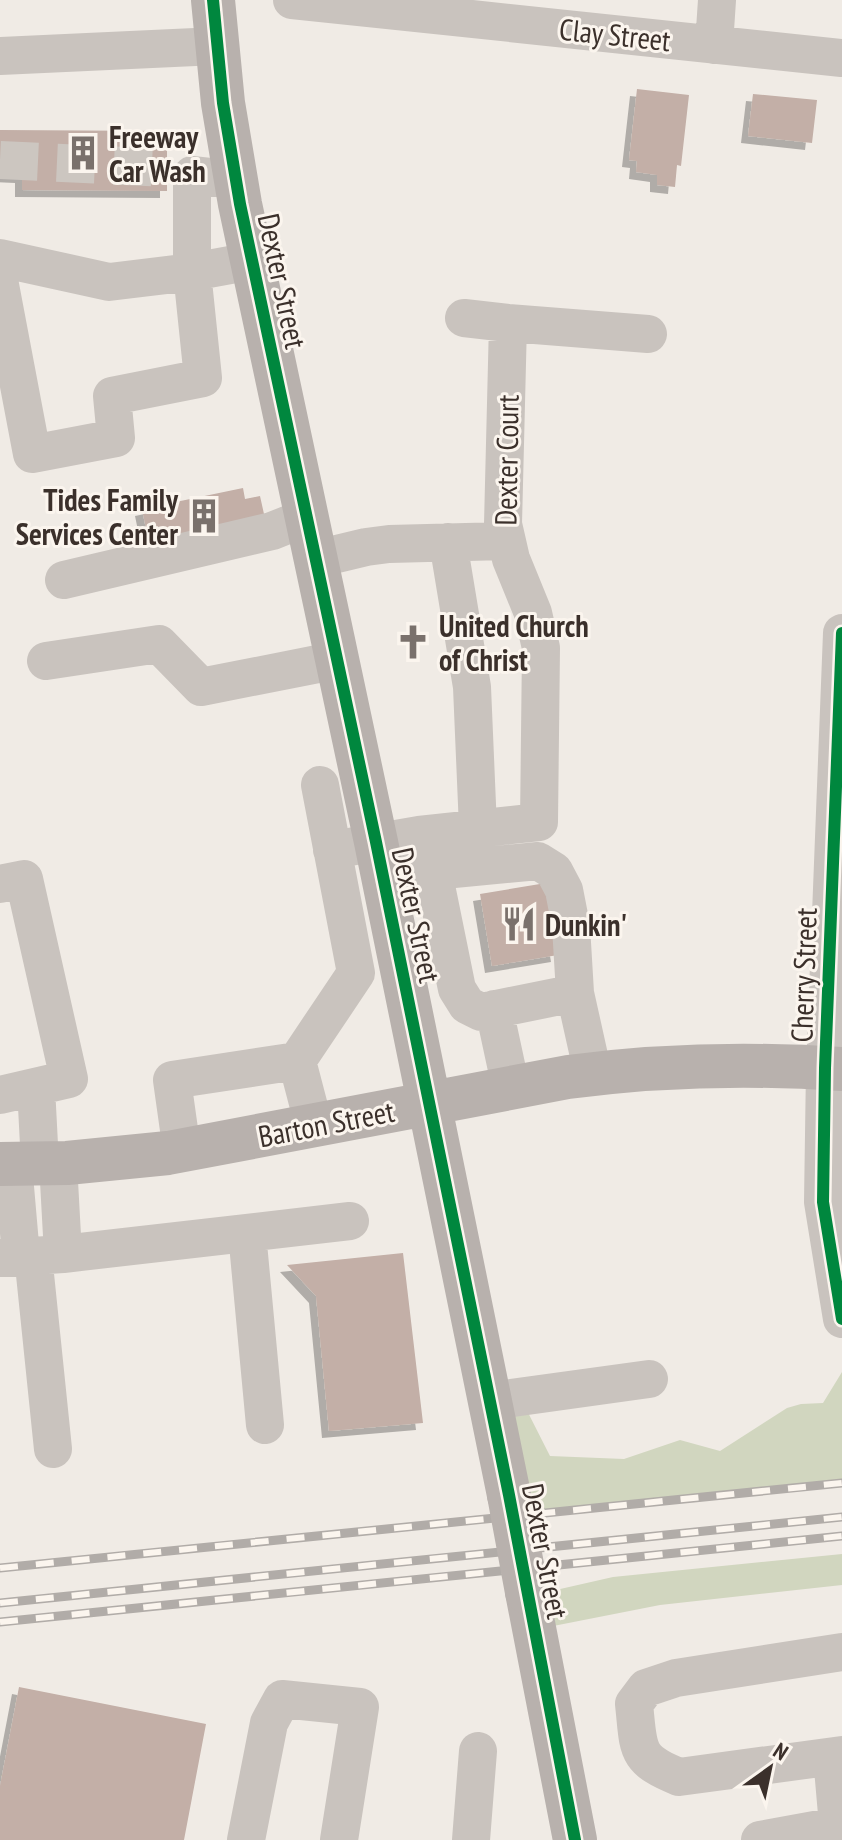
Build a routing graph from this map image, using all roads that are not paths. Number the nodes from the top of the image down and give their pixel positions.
1 (213, 0) edge
2 (292, 0) edge
3 (717, 0) edge
4 (445, 8) edge
5 (714, 45) junction
6 (217, 46) junction
7 (0, 56) edge
8 (842, 58) edge
9 (236, 180) junction
10 (0, 258) edge
11 (252, 261) junction
12 (192, 272) junction
13 (0, 285) edge
14 (464, 318) dead end
15 (508, 323) junction
16 (648, 334) dead end
17 (307, 517) junction
18 (505, 541) junction
19 (448, 542) junction
20 (316, 559) junction
21 (64, 580) dead end
22 (842, 633) edge
23 (338, 660) junction
24 (46, 661) dead end
25 (840, 775) edge
26 (320, 785) dead end
27 (478, 828) junction
28 (332, 850) junction
29 (380, 861) junction
30 (433, 871) junction
31 (0, 884) edge
32 (575, 993) junction
33 (494, 1009) junction
34 (297, 1061) junction
35 (834, 1069) edge
36 (593, 1074) junction
37 (511, 1088) junction
38 (18, 1091) edge
39 (429, 1103) junction
40 (314, 1126) junction
41 (182, 1151) junction
42 (28, 1164) edge
43 (350, 1221) dead end
44 (247, 1233) junction
45 (29, 1256) edge
46 (842, 1319) edge
47 (649, 1379) dead end
48 (490, 1401) junction
49 (265, 1425) dead end
50 (53, 1449) dead end
51 (842, 1652) edge
52 (478, 1751) dead end
53 (837, 1756) edge
54 (840, 1825) edge
55 (246, 1840) edge
56 (339, 1840) edge
57 (471, 1840) edge
58 (575, 1840) edge
59 (760, 1840) edge

1 - 6 main road, Dexter Street
2 - 4 street, Clay Street
3 - 5 street
4 - 5 street, Clay Street
5 - 8 street, Clay Street
6 - 7 street
6 - 9 main road, Dexter Street
9 - 11 main road, Dexter Street
9 - 12 street
10 - 12 street
11 - 12 street
11 - 17 main road, Dexter Street
12 - 13 street
14 - 15 street
15 - 16 street
15 - 18 street, Dexter Court
17 - 20 main road, Dexter Street
17 - 21 street
18 - 19 street, Dexter Court
18 - 27 street, Dexter Court
19 - 20 street, Dexter Court
19 - 27 street
20 - 23 main road, Dexter Street
22 - 25 street, Cherry Street
23 - 24 street
23 - 29 main road, Dexter Street
25 - 35 street, Cherry Street
26 - 28 street
27 - 29 street, Dexter Court
28 - 29 street
28 - 34 street
29 - 30 street
29 - 39 main road, Dexter Street
30 - 32 street
30 - 33 street
31 - 38 street
32 - 33 street
32 - 36 street
33 - 37 street
34 - 40 street
34 - 41 street
35 - 36 main road, Barton Street
35 - 46 street, Cherry Street
36 - 37 main road, Barton Street
37 - 39 main road, Barton Street
38 - 42 street
39 - 40 main road, Barton Street
39 - 48 main road, Dexter Street
40 - 41 main road, Barton Street
41 - 42 main road, Barton Street
42 - 45 street
43 - 44 street
44 - 45 street
44 - 49 street
45 - 50 street
47 - 48 street
48 - 58 main road, Dexter Street, bridge
51 - 53 street
52 - 57 street
53 - 54 street
54 - 59 street
55 - 56 street

